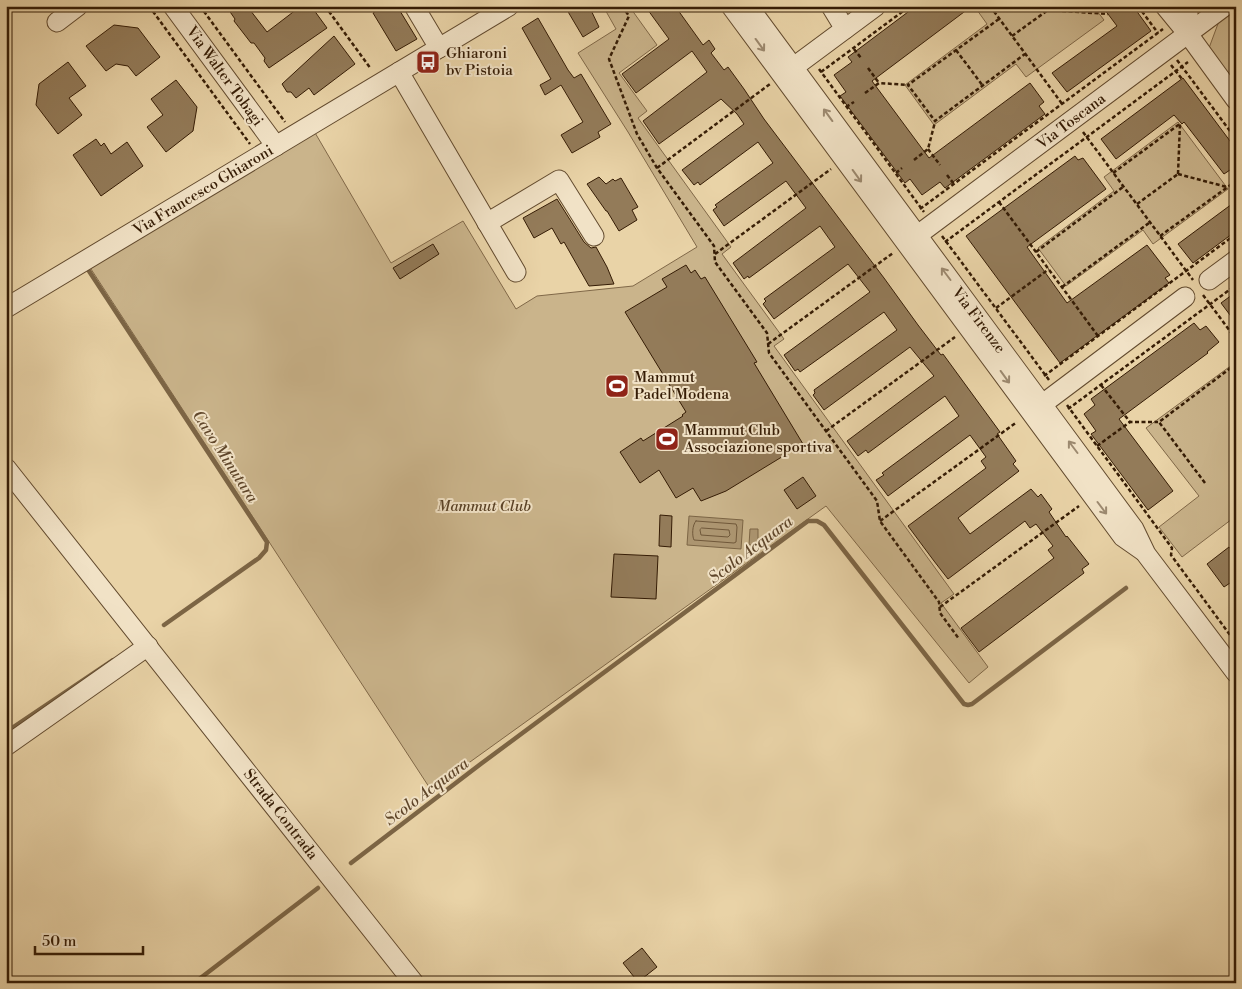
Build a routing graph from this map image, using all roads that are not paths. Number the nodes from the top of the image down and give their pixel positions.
1 (78, 6) edge
2 (173, 6) edge
3 (414, 6) edge
4 (509, 6) edge
5 (731, 6) edge
6 (748, 6) edge
7 (831, 6) edge
8 (876, 6) edge
9 (1165, 6) edge
10 (1187, 6) edge
11 (1225, 6) edge
12 (57, 22) dead end
13 (845, 29) junction
14 (1188, 34) junction
15 (439, 48) junction
16 (399, 72) junction
17 (788, 72) junction
18 (1236, 100) edge
19 (276, 146) junction
20 (487, 224) junction
21 (594, 236) dead end
22 (912, 239) junction
23 (1236, 260) edge
24 (516, 272) dead end
25 (6, 308) edge
26 (1036, 408) junction
27 (6, 468) edge
28 (1146, 554) junction
29 (148, 646) junction
30 (1236, 673) edge
31 (6, 746) edge
32 (414, 983) edge

1 - 12 street
2 - 19 street, Via Walter Tobagi
3 - 15 street
4 - 15 street, Via Francesco Ghiaroni
5 -> 17 street, Via Firenze
6 - 17 street, Via Firenze
7 - 13 street
8 - 13 street
9 - 14 street
10 - 14 street
11 - 14 street, Via Toscana
13 - 17 street
14 - 18 street
14 - 22 street, Via Toscana
15 - 16 street, Via Francesco Ghiaroni
16 - 19 street, Via Francesco Ghiaroni
16 - 20 street
17 -> 22 street, Via Firenze
22 -> 17 street, Via Firenze
19 - 25 street, Via Francesco Ghiaroni
20 - 21 street
20 - 24 street
22 -> 26 street, Via Firenze
26 -> 22 street, Via Firenze
23 - 26 street
26 -> 28 street, Via Firenze
28 -> 26 street, Via Firenze
27 - 29 street, Strada Contrada
28 - 30 street, Via Firenze
29 - 31 street
29 - 32 street, Strada Contrada

